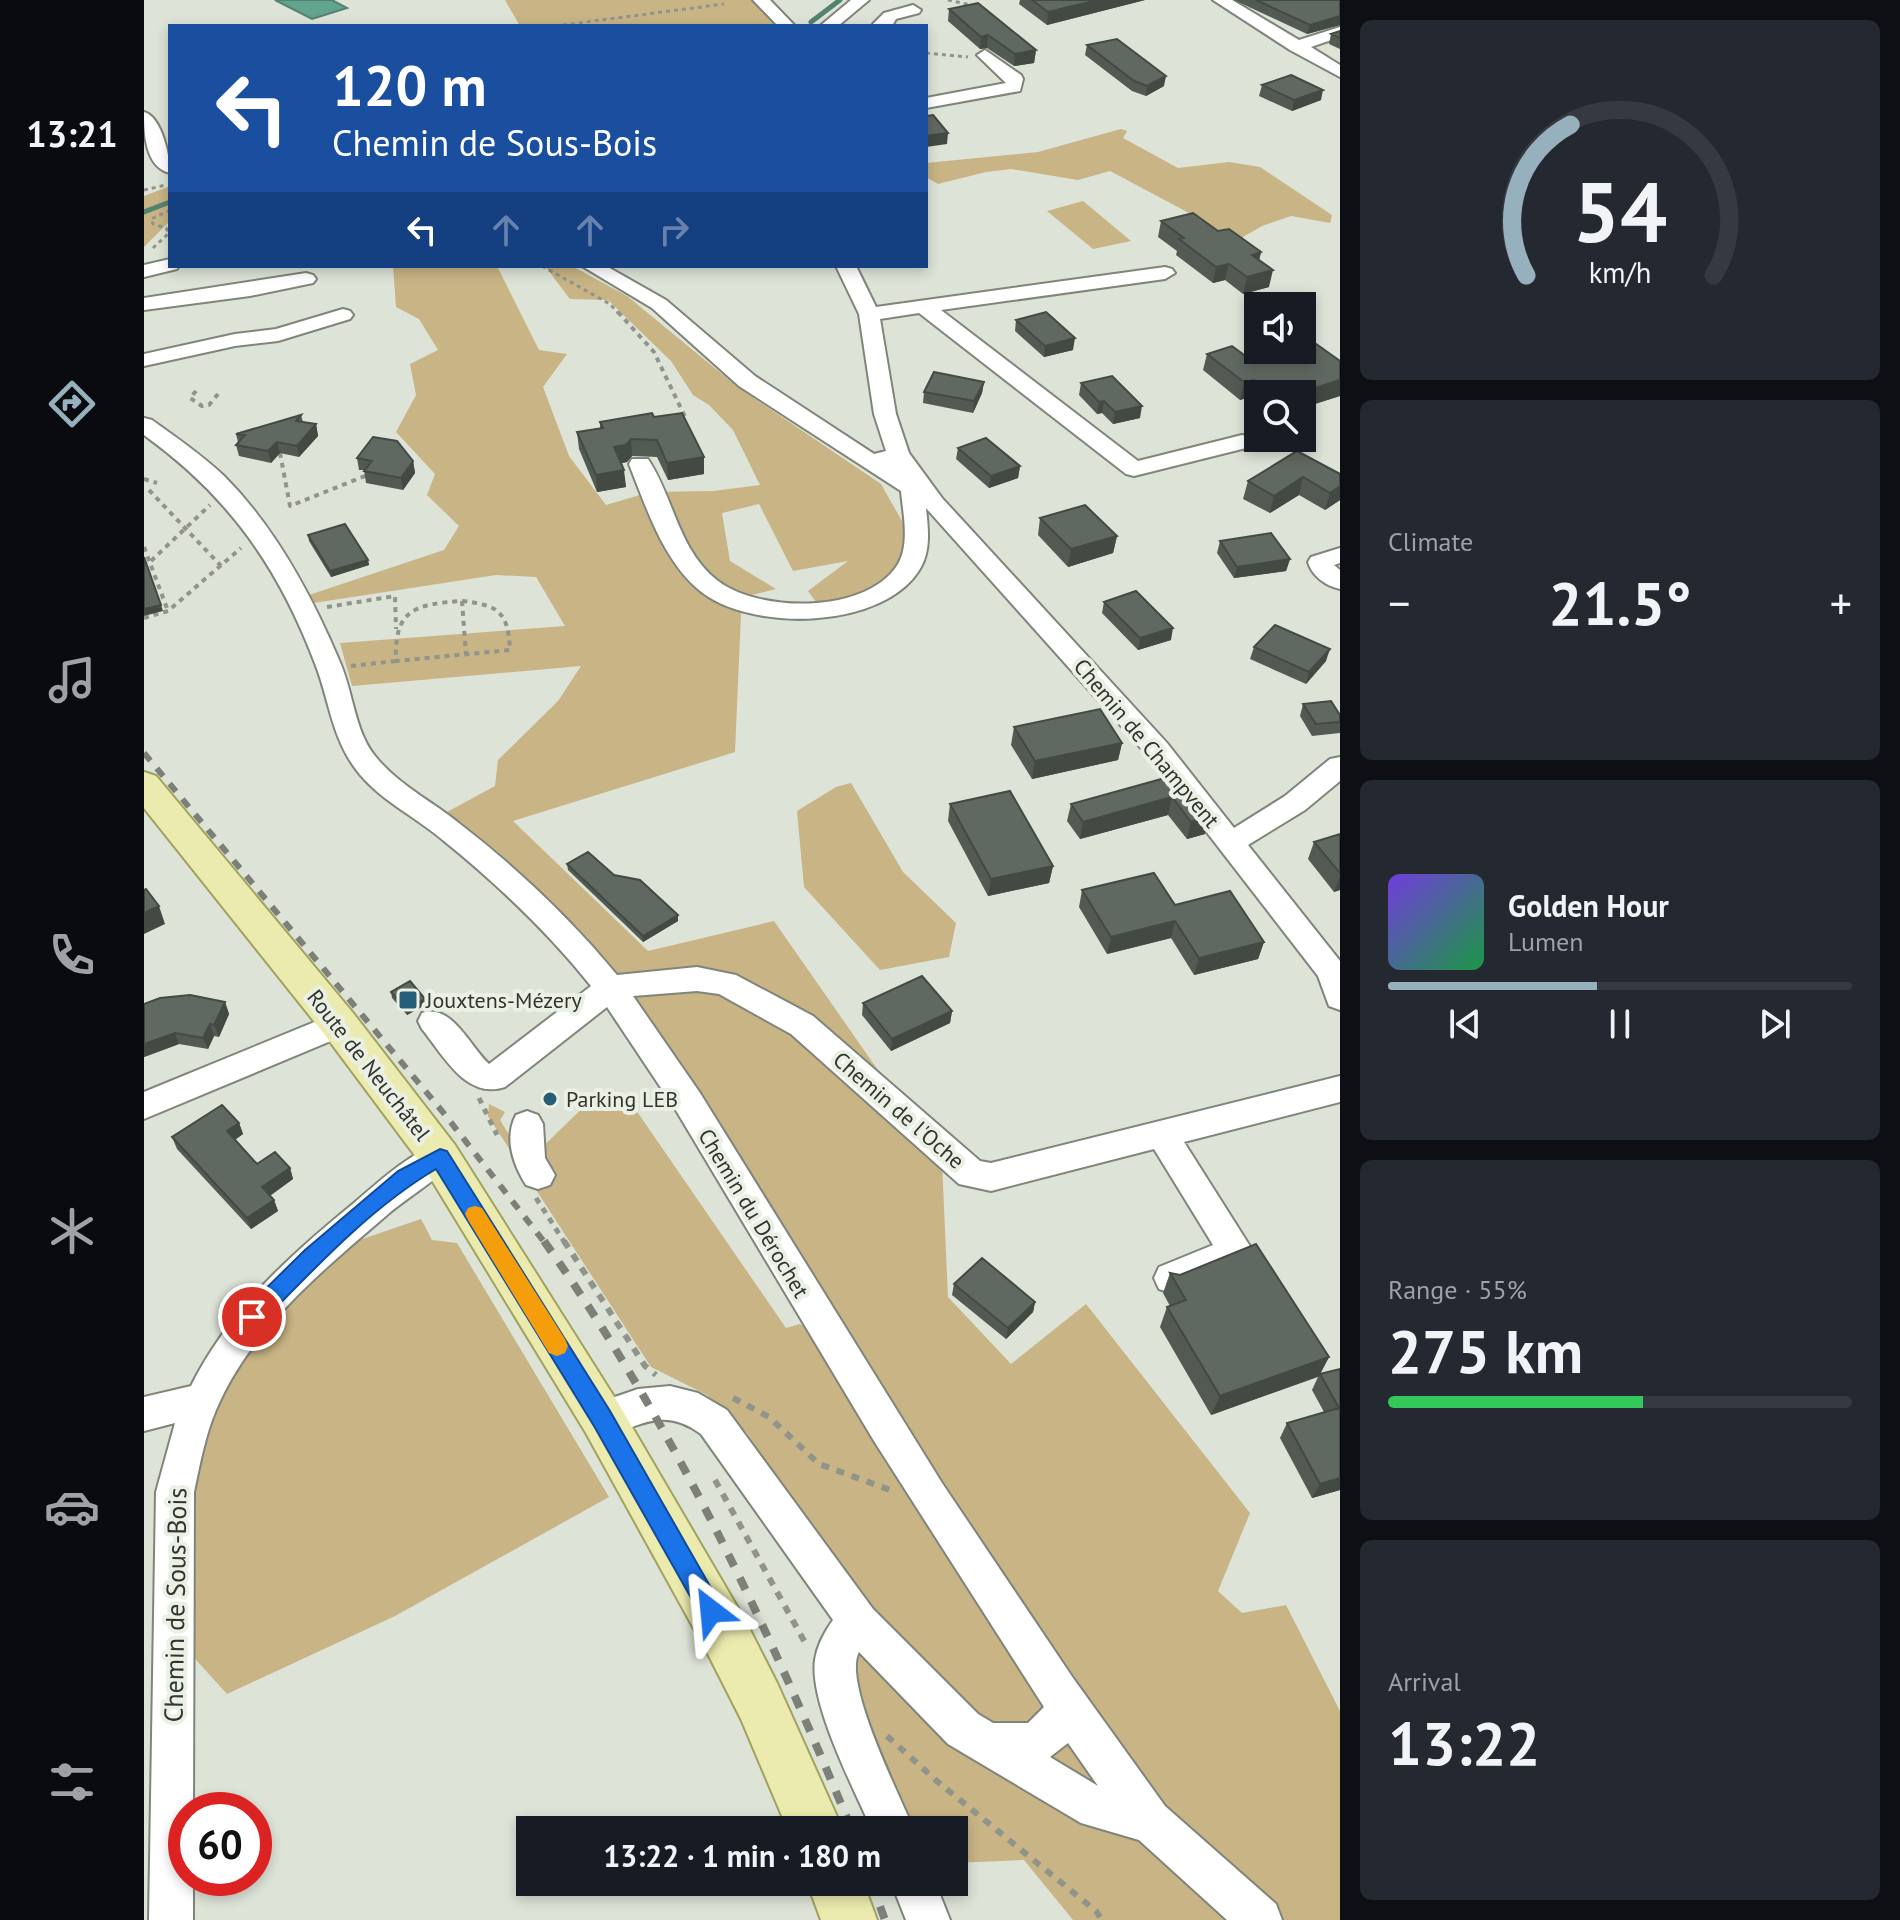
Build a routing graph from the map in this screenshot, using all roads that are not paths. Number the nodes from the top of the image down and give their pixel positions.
1 (761, 0) edge
2 (861, 0) edge
3 (1232, 2) edge
4 (913, 10) dead end
5 (782, 24) edge
6 (831, 24) edge
7 (881, 24) edge
8 (1340, 32) edge
9 (1296, 47) junction
10 (985, 55) edge
11 (1340, 72) edge
12 (1019, 94) dead end
13 (928, 103) edge
14 (928, 112) edge
15 (144, 117) edge
16 (168, 166) edge
17 (145, 262) edge
18 (168, 265) edge
19 (596, 268) edge
20 (847, 268) edge
21 (1165, 273) dead end
22 (306, 279) dead end
23 (144, 304) edge
24 (923, 306) junction
25 (869, 314) junction
26 (343, 315) dead end
27 (144, 360) edge
28 (144, 425) edge
29 (1242, 442) dead end
30 (898, 454) junction
31 (871, 461) junction
32 (640, 464) dead end
33 (923, 496) junction
34 (1340, 555) edge
35 (1340, 582) edge
36 (1340, 766) edge
37 (144, 784) edge
38 (1231, 843) junction
39 (610, 988) junction
40 (1340, 998) edge
41 (433, 1021) dead end
42 (339, 1024) junction
43 (1340, 1089) edge
44 (144, 1106) edge
45 (516, 1136) road end
46 (1163, 1136) junction
47 (440, 1157) junction
48 (534, 1182) road end
49 (1171, 1278) edge
50 (201, 1400) junction
51 (144, 1414) edge
52 (602, 1418) junction
53 (859, 1623) junction
54 (1065, 1707) junction
55 (987, 1744) junction
56 (810, 1816) edge
57 (887, 1816) edge
58 (1150, 1821) junction
59 (840, 1896) edge
60 (919, 1896) edge
61 (171, 1920) edge
62 (849, 1920) edge
63 (928, 1920) edge
64 (1260, 1920) edge

1 - 5 street
2 - 6 street
3 - 9 street
4 - 7 street
8 - 9 street
9 - 11 street
10 - 13 street
12 - 14 street
15 - 16 street
17 - 18 street
19 - 31 street, Chemin de Champvent
20 - 25 street, Chemin de Champvent
21 - 24 street
22 - 23 street
24 - 25 street
24 - 29 street
25 - 30 street, Chemin de Champvent
26 - 27 street
28 - 39 street, Chemin du Dérochet
30 - 31 street
30 - 33 street, Chemin de Champvent
31 - 33 street, Chemin de Champvent
32 - 33 street
33 - 38 street, Chemin de Champvent
34 - 35 street
36 - 38 street
37 - 42 main road, Route de Neuchâtel
38 - 40 street, Chemin de Champvent
39 - 41 street
39 - 46 street, Chemin de l'Oche
39 - 54 street, Chemin du Dérochet
42 - 44 street
42 - 47 main road, Route de Neuchâtel
43 - 46 street, Chemin de l'Oche
45 - 48 street
46 - 49 street
47 - 50 street, Chemin de Sous-Bois
47 - 52 main road, Route de Neuchâtel
50 - 51 street
50 - 61 street, Chemin de Sous-Bois
52 - 53 street
52 - 56 main road, Route de Neuchâtel
53 - 55 street
53 - 57 street
54 - 55 street
54 - 58 street, Chemin du Dérochet
55 - 58 street
58 - 64 street, Chemin du Dérochet
59 - 62 main road
60 - 63 street

